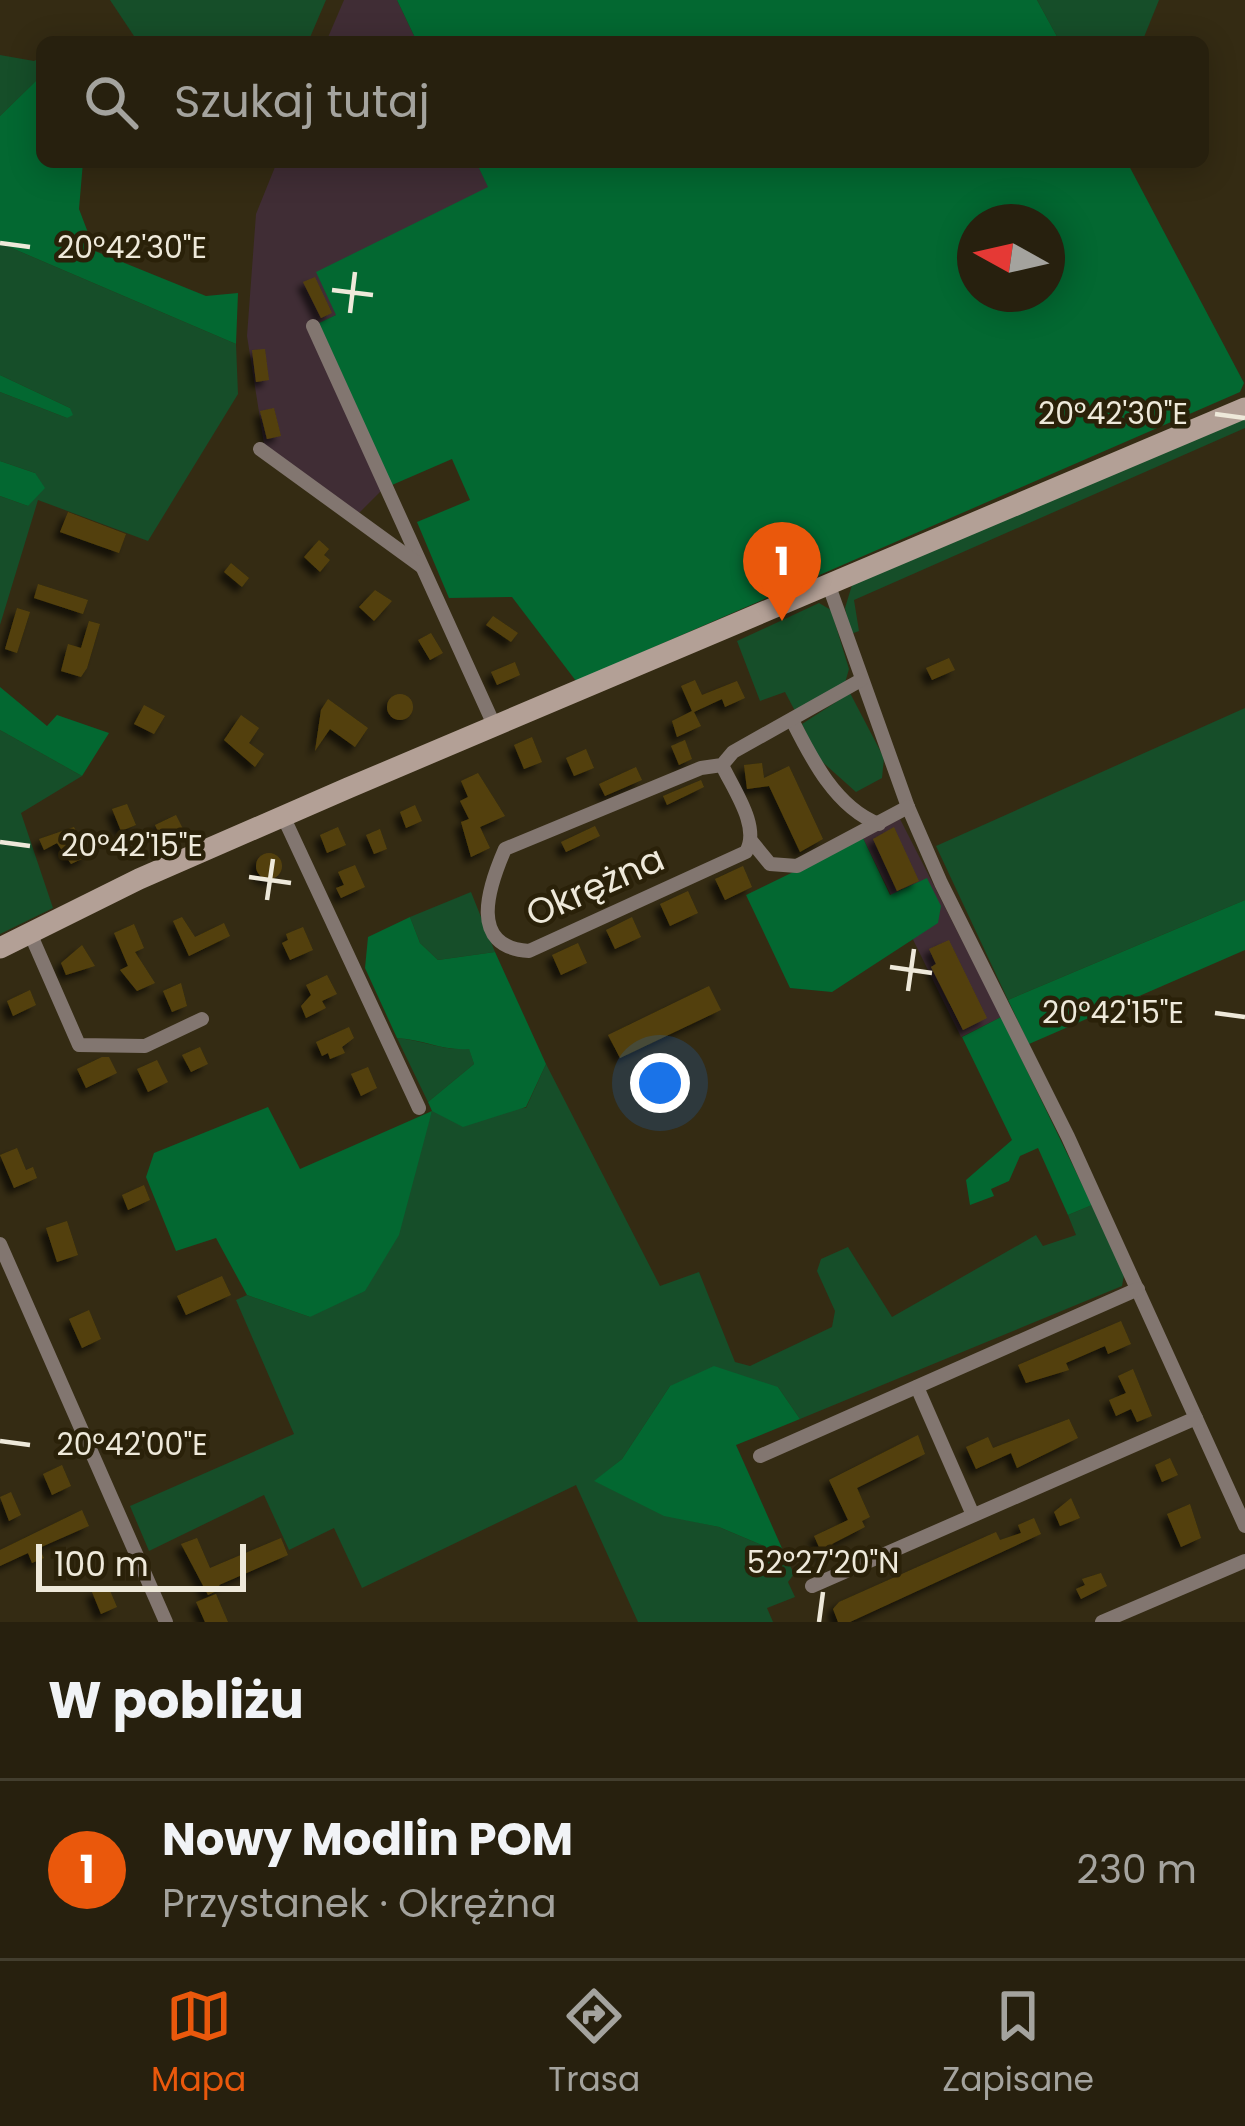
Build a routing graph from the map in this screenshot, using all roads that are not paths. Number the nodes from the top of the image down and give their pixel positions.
1 (313, 326) dead end
2 (1245, 408) edge
3 (260, 449) dead end
4 (422, 567) junction
5 (829, 586) junction
6 (861, 680) junction
7 (792, 720) junction
8 (495, 727) junction
9 (722, 765) junction
10 (908, 807) junction
11 (283, 816) junction
12 (879, 824) junction
13 (752, 842) junction
14 (30, 933) junction
15 (0, 948) edge
16 (202, 1019) dead end
17 (419, 1108) dead end
18 (0, 1244) edge
19 (1138, 1289) junction
20 (916, 1387) junction
21 (1196, 1418) junction
22 (760, 1456) dead end
23 (973, 1515) junction
24 (1245, 1526) edge
25 (1245, 1561) edge
26 (812, 1586) dead end
27 (166, 1622) edge
28 (1102, 1622) edge

1 - 4 street
2 - 5 street
3 - 4 street
4 - 8 street
5 - 6 street
5 - 8 street
6 - 7 street, Okrężna
6 - 10 street
7 - 9 street, Okrężna
7 - 12 street
8 - 11 street
9 - 13 street
9 - 13 street, Okrężna
10 - 12 street
10 - 19 street
11 - 14 street
11 - 17 street
12 - 13 street
14 - 15 street
14 - 16 street
18 - 27 street
19 - 20 street
19 - 21 street
20 - 22 street
20 - 23 street
21 - 23 street
21 - 24 street
23 - 26 street
25 - 28 street

